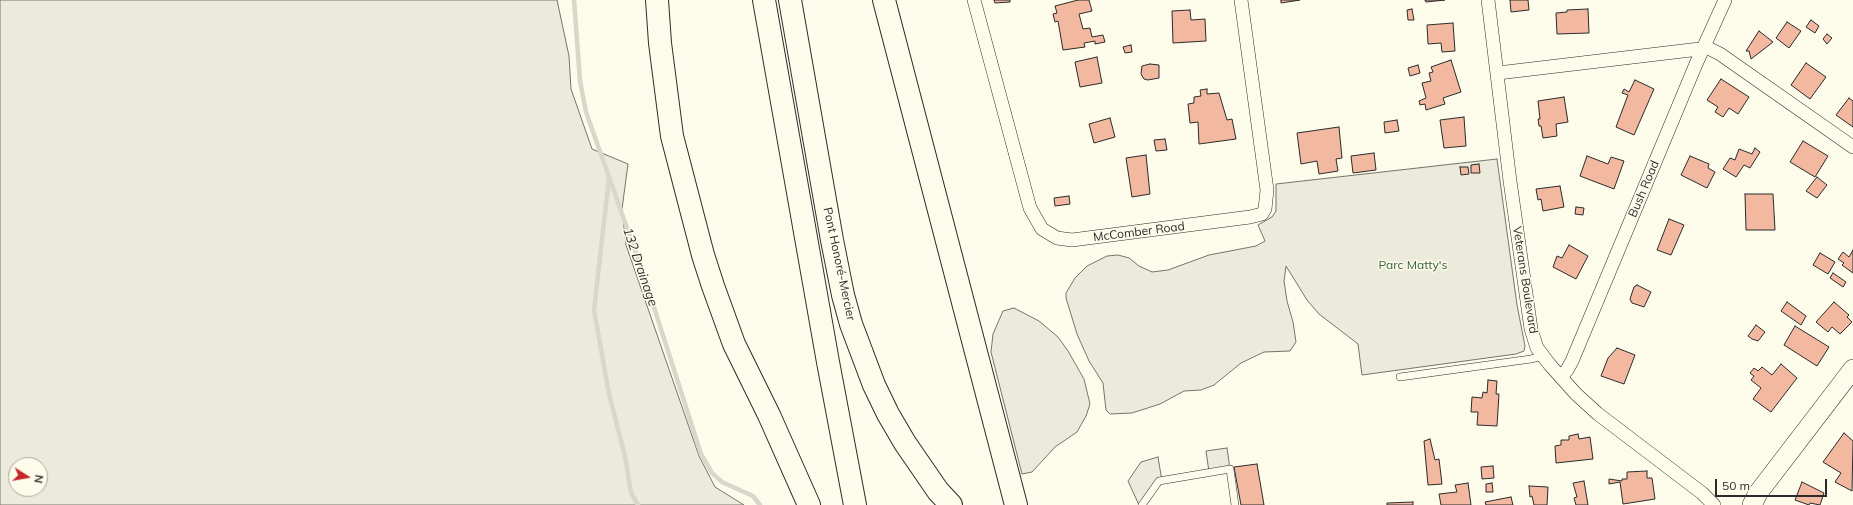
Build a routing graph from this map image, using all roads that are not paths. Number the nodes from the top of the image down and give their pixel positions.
1 (657, 0) edge
2 (764, 0) edge
3 (790, 0) edge
4 (884, 0) edge
5 (974, 0) edge
6 (1241, 0) edge
7 (1488, 0) edge
8 (1725, 0) edge
9 (1704, 48) junction
10 (1498, 73) junction
11 (1853, 147) edge
12 (1543, 356) junction
13 (1853, 369) edge
14 (1400, 377) dead end
15 (1562, 377) junction
16 (809, 505) edge
17 (855, 505) edge
18 (950, 505) edge
19 (1016, 505) edge
20 (1142, 505) edge
21 (1235, 505) edge
22 (1714, 505) edge
23 (1752, 505) edge

1 - 16 highway
2 - 17 highway
3 - 18 highway, Pont Honoré-Mercier
4 - 19 highway
5 - 6 street, McComber Road
7 - 10 street, Veterans Boulevard
8 - 9 street, Bush Road
9 - 10 street
9 - 11 street
9 - 15 street, Bush Road
10 - 12 street, Veterans Boulevard
12 - 14 lane
12 - 15 street, Veterans Boulevard
13 - 23 street
15 - 22 street, Veterans Boulevard
20 - 21 lane

